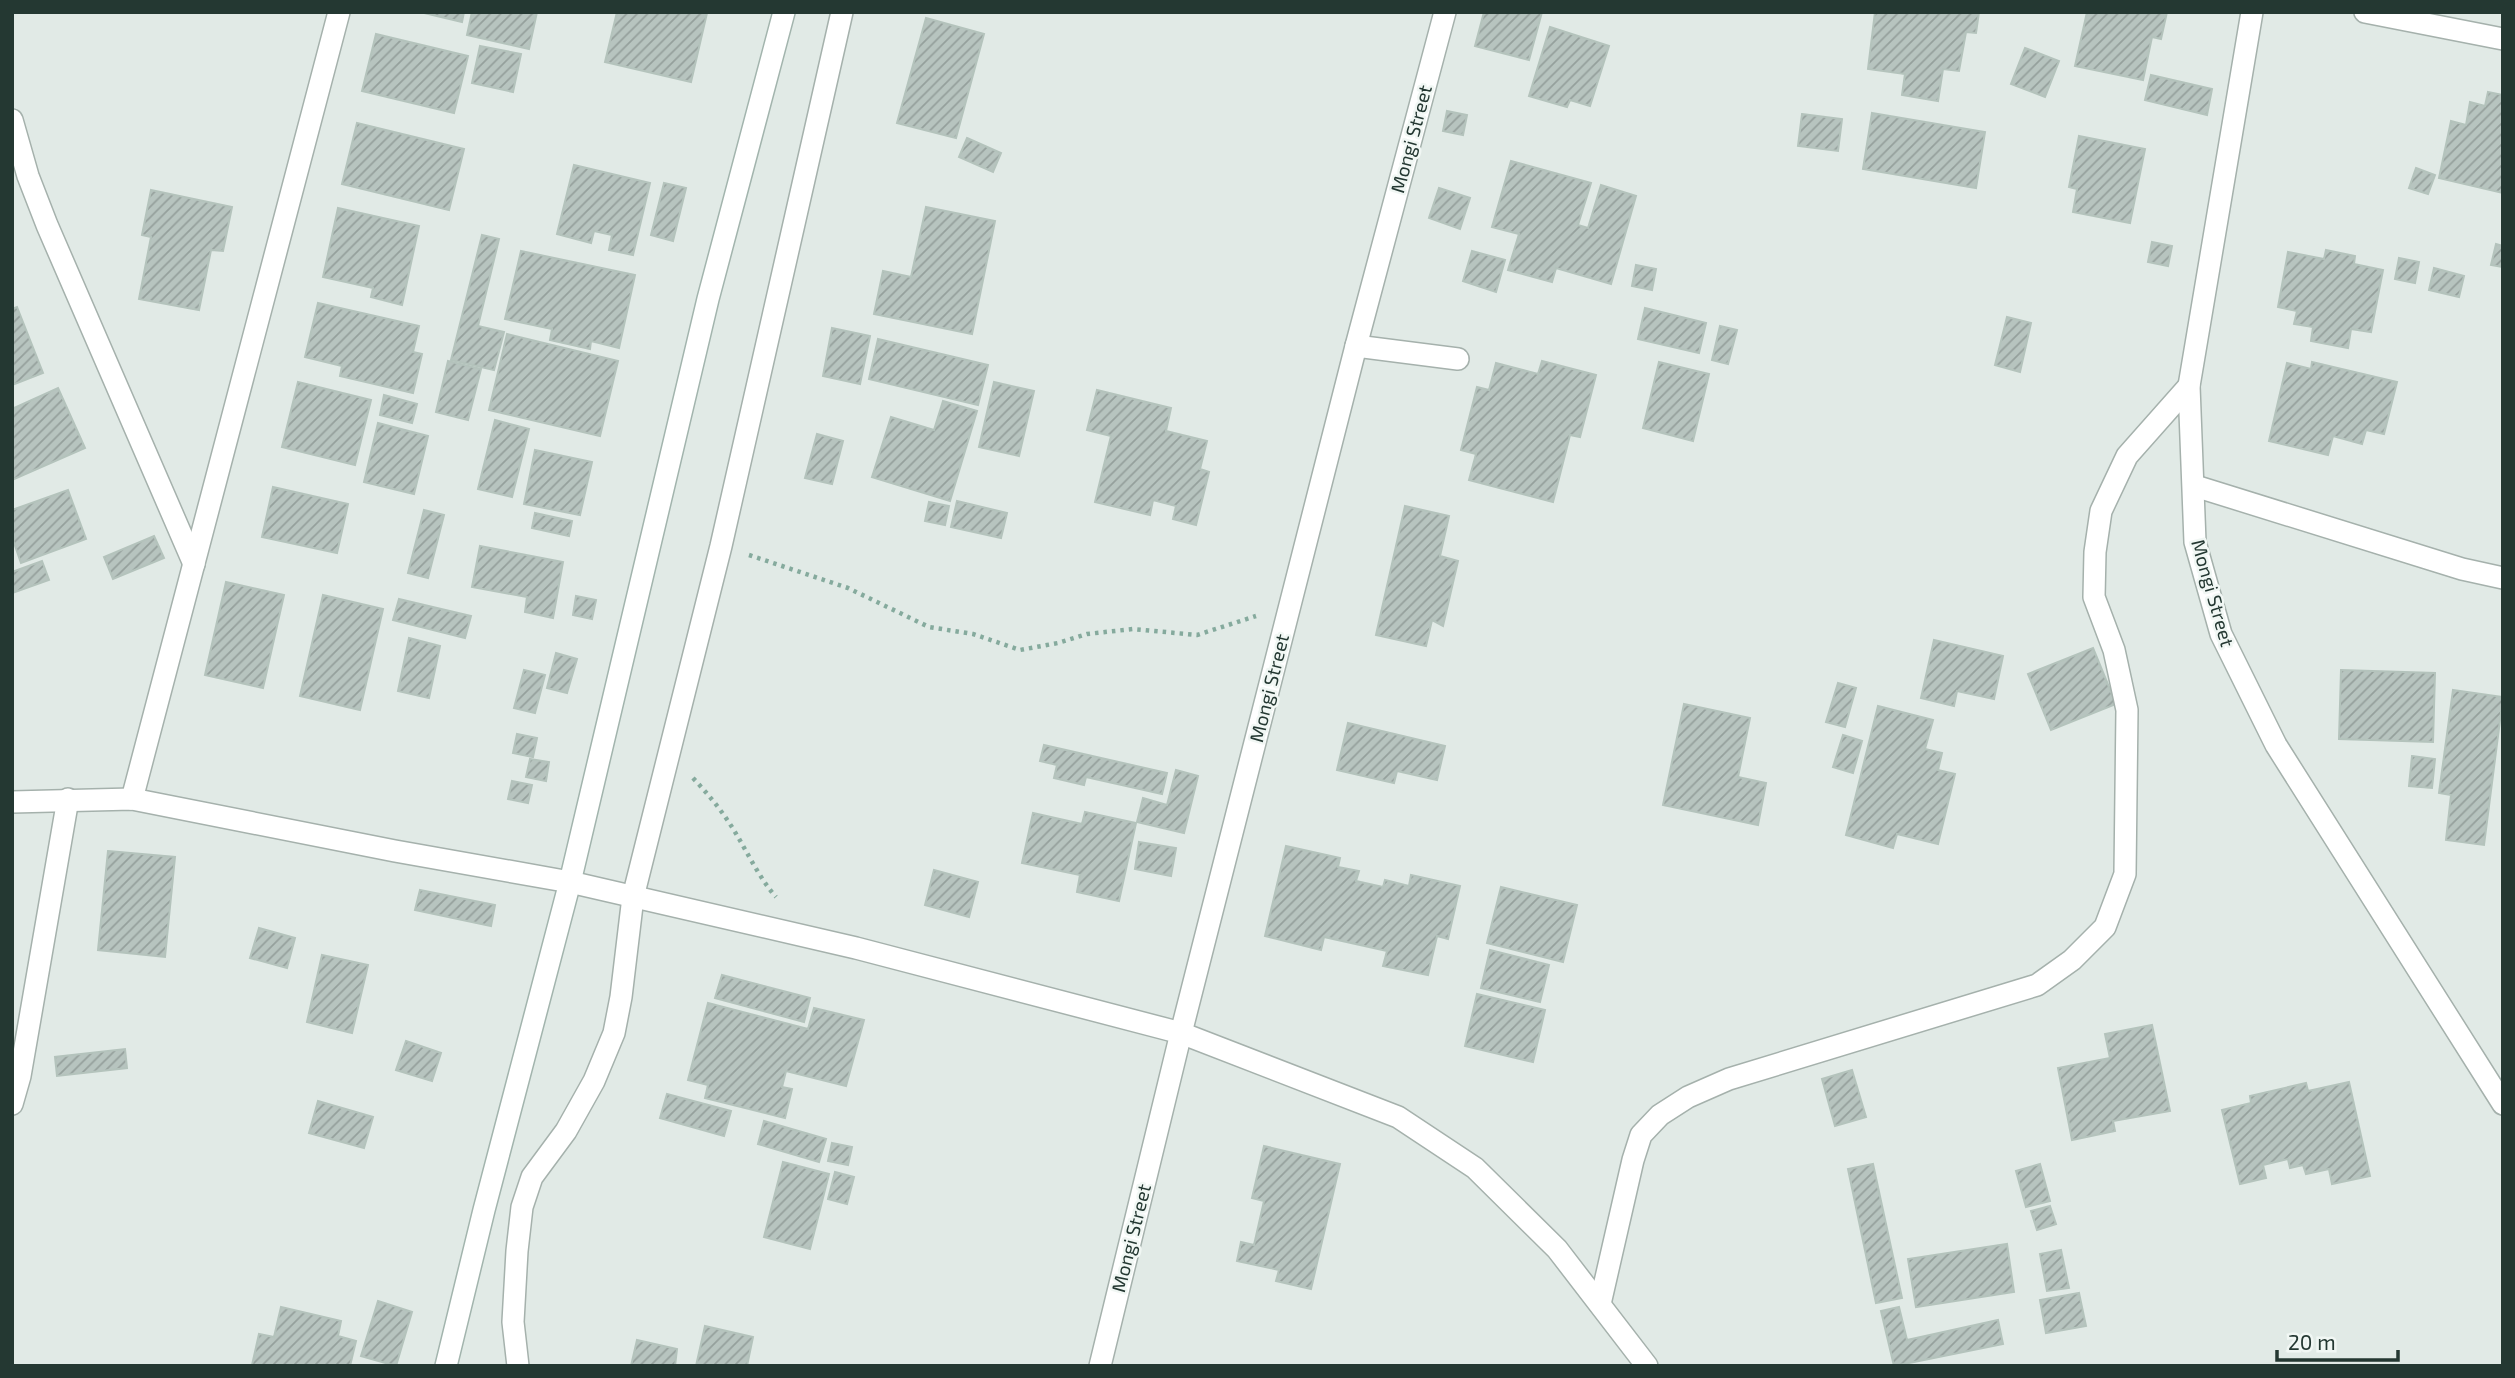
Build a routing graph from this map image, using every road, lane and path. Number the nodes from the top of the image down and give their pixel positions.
1 (339, 12) edge
2 (784, 12) edge
3 (842, 12) edge
4 (1446, 12) edge
5 (2252, 12) edge
6 (2365, 12) edge
7 (2503, 39) edge
8 (12, 120) edge
9 (1356, 346) junction
10 (1458, 359) dead end
11 (2189, 386) junction
12 (2195, 486) junction
13 (721, 546) junction
14 (194, 564) junction
15 (2503, 578) edge
16 (1290, 604) junction
17 (670, 753) junction
18 (68, 799) junction
19 (132, 799) junction
20 (12, 802) edge
21 (570, 882) junction
22 (634, 897) junction
23 (801, 935) junction
24 (1181, 1033) junction
25 (12, 1104) edge
26 (2503, 1104) edge
27 (1600, 1304) junction
28 (446, 1366) edge
29 (518, 1366) edge
30 (1100, 1366) edge
31 (1647, 1366) edge

1 - 14 street
2 - 21 street
3 - 13 street
4 - 9 street, Mongi Street
5 - 11 street, Mongi Street
6 - 7 street
8 - 14 street
9 - 10 street
9 - 16 street, Mongi Street
11 - 12 street, Mongi Street
11 - 27 street
12 - 15 street
12 - 26 street, Mongi Street
13 - 16 path
13 - 17 street
14 - 19 street
16 - 24 street, Mongi Street
17 - 22 street
17 - 23 path
18 - 19 street
18 - 20 street
18 - 25 street
19 - 21 street
21 - 22 street
21 - 28 street
22 - 23 street
22 - 29 street
23 - 24 street
24 - 27 street
24 - 30 street, Mongi Street
27 - 31 street

